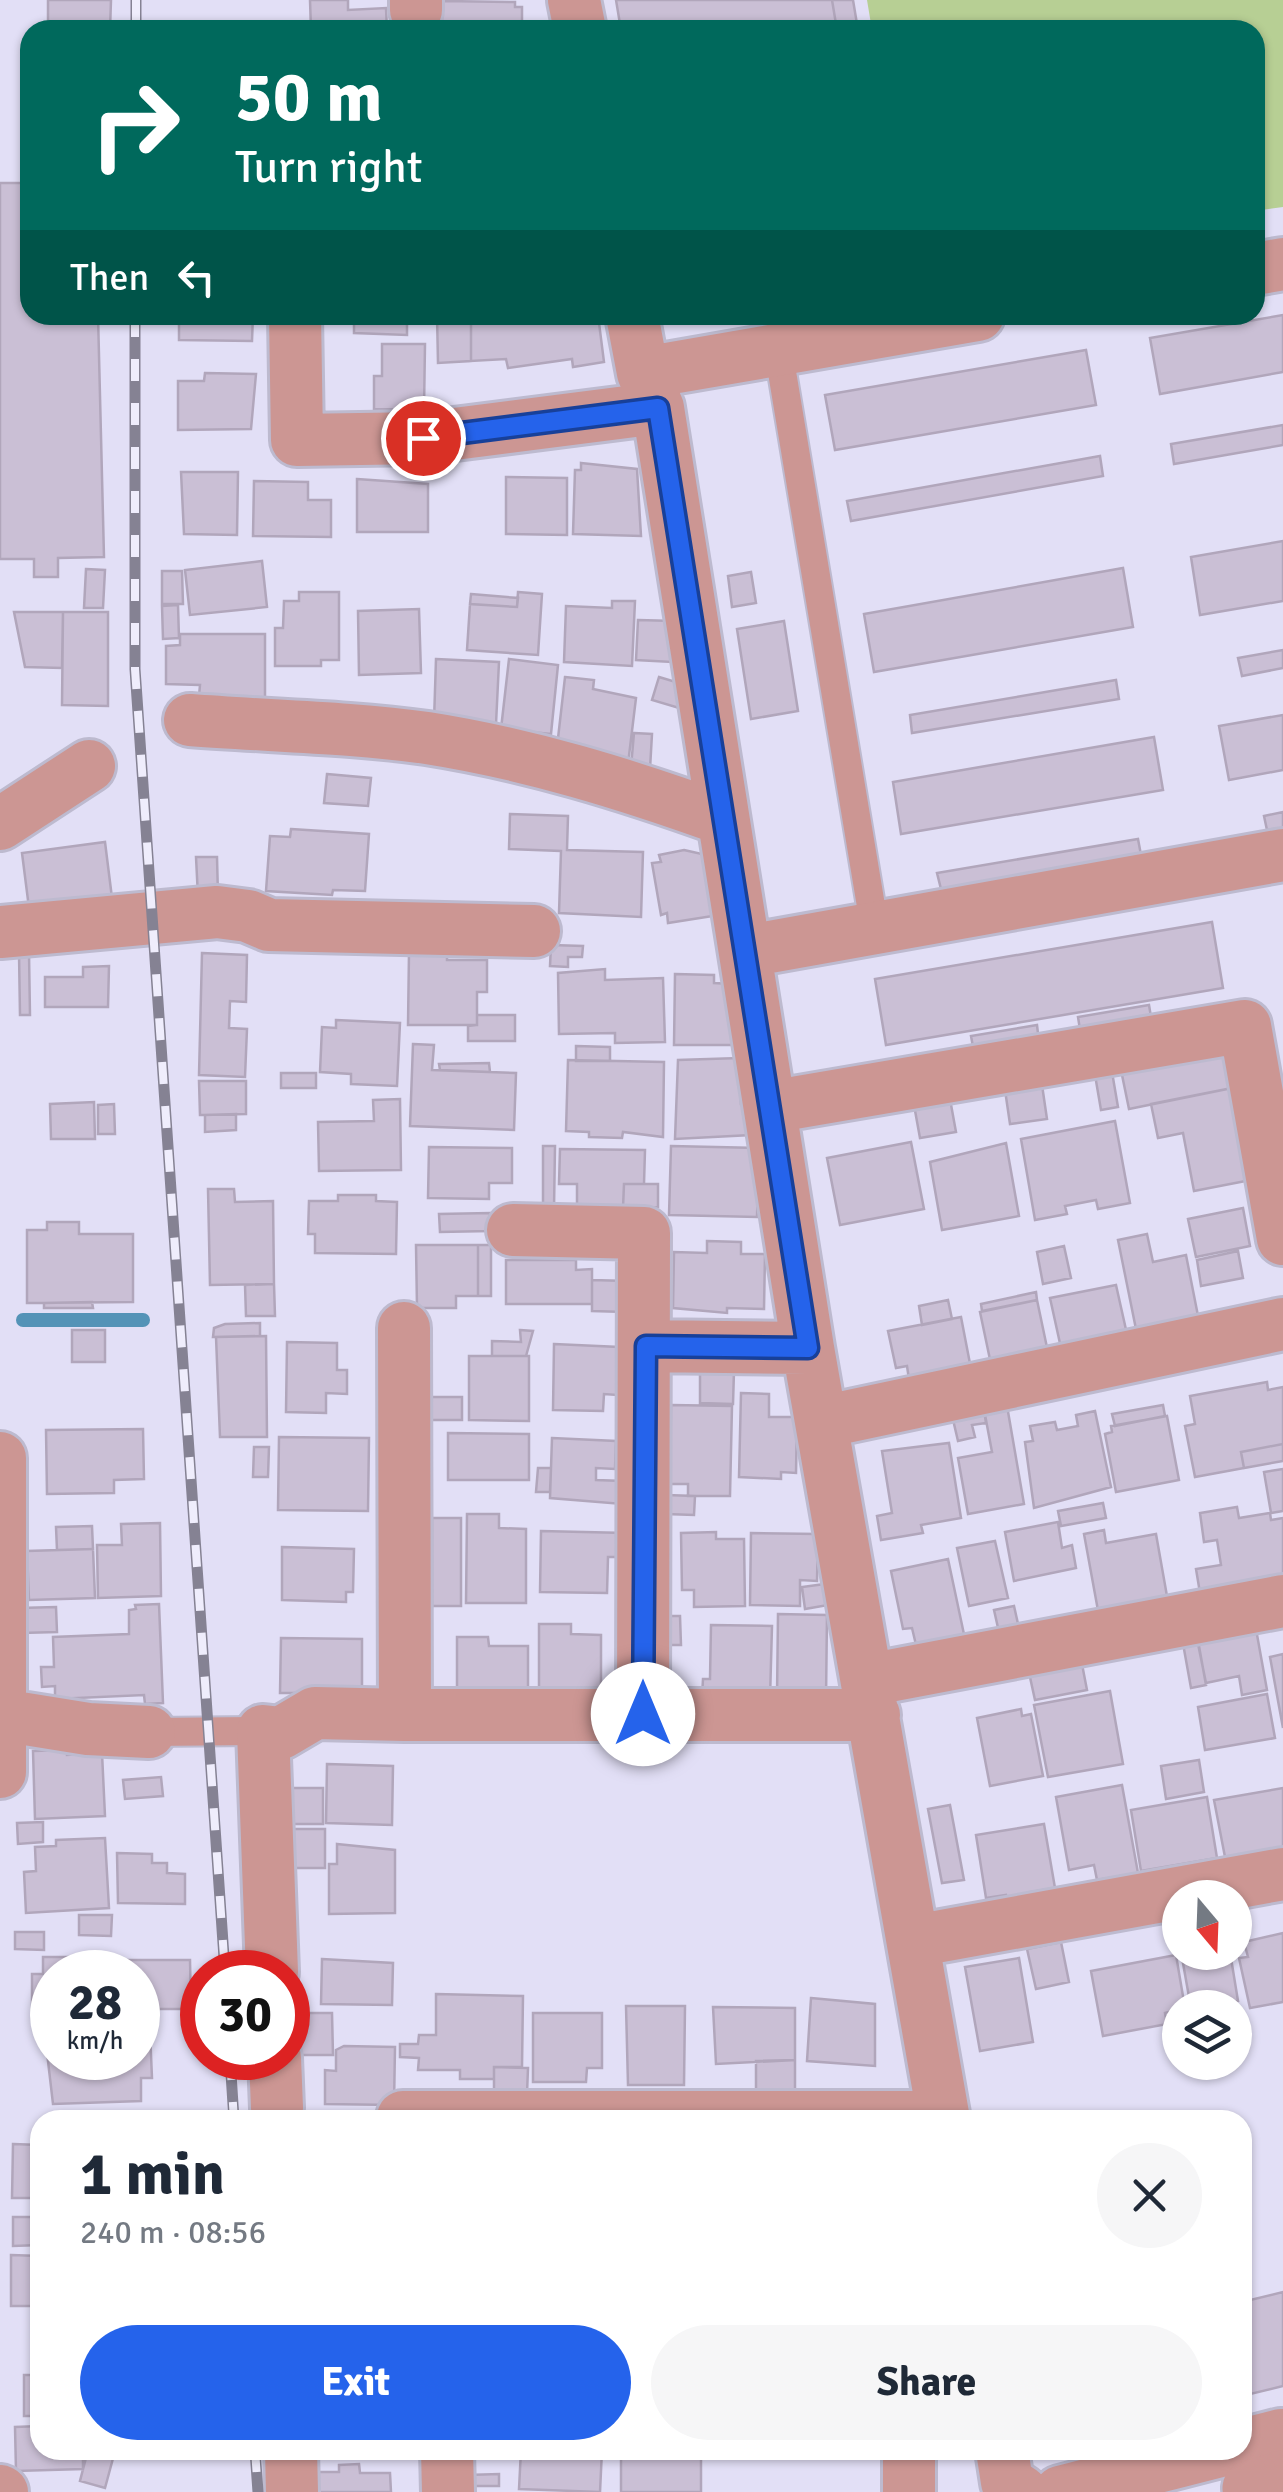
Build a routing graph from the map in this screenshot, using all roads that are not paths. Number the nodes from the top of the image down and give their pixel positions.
1 (295, 325) edge
2 (634, 325) edge
3 (917, 325) edge
4 (778, 348) junction
5 (650, 391) junction
6 (190, 720) dead end
7 (90, 766) dead end
8 (722, 819) junction
9 (0, 824) edge
10 (1283, 855) edge
11 (874, 930) junction
12 (534, 931) dead end
13 (0, 932) edge
14 (746, 951) junction
15 (1264, 1022) edge
16 (770, 1106) junction
17 (513, 1230) dead end
18 (1283, 1239) edge
19 (1283, 1324) edge
20 (404, 1328) dead end
21 (646, 1346) junction
22 (808, 1348) junction
23 (822, 1422) junction
24 (0, 1458) edge
25 (1283, 1601) edge
26 (871, 1697) junction
27 (1, 1714) edge
28 (643, 1714) junction
29 (405, 1715) junction
30 (263, 1731) junction
31 (149, 1732) joint
32 (0, 1772) edge
33 (1283, 1874) edge
34 (914, 1941) junction
35 (271, 1950) edge
36 (923, 2110) edge
37 (1283, 2442) edge
38 (290, 2460) edge
39 (447, 2460) edge
40 (909, 2460) edge
41 (1004, 2460) edge
42 (1247, 2474) edge
43 (292, 2492) edge
44 (448, 2492) edge
45 (909, 2492) edge
46 (1022, 2492) edge
47 (1060, 2492) edge

1 - 5 street
2 - 5 street
3 - 4 street
4 - 5 street
4 - 11 lane
5 - 8 street
6 - 8 street
7 - 9 street
8 - 14 street
10 - 11 street
11 - 14 street
12 - 13 street
14 - 16 street
15 - 16 street
15 - 18 street
16 - 22 street
17 - 21 street
19 - 23 street
20 - 29 street
21 - 22 street
21 - 28 street
22 - 23 street
23 - 26 street
24 - 27 street
25 - 26 street
26 - 28 street
26 - 34 street
27 - 31 street
27 - 32 street
28 - 29 street
29 - 30 street
30 - 31 lane
30 - 35 street
33 - 34 street
34 - 36 street
37 - 42 street
38 - 43 street
39 - 44 street
40 - 45 street
41 - 46 street
42 - 47 street

